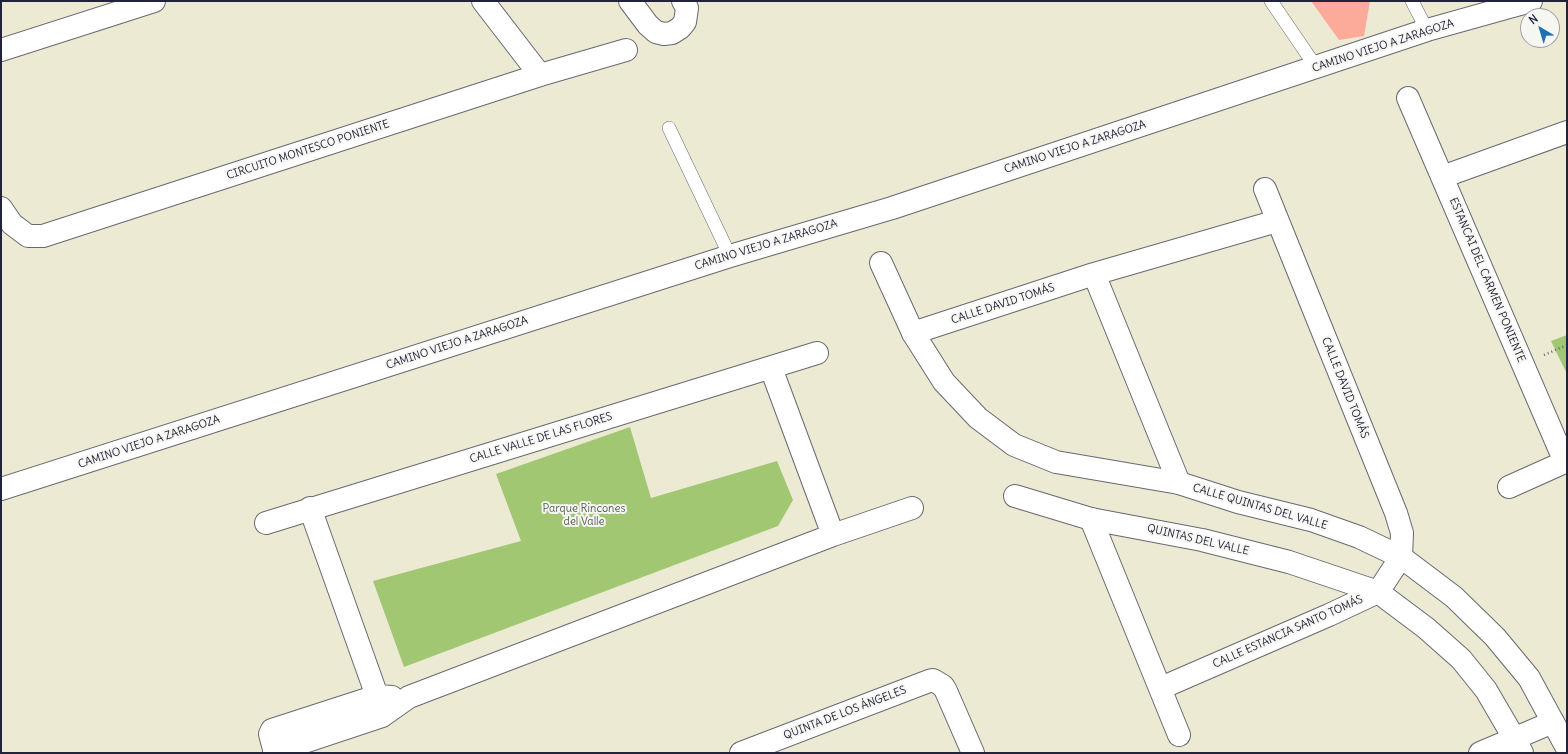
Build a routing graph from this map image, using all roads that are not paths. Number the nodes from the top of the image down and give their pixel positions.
1 (154, 1) edge
2 (483, 1) edge
3 (630, 1) edge
4 (683, 1) edge
5 (1271, 1) edge
6 (1412, 1) edge
7 (1531, 1) edge
8 (1427, 30) junction
9 (1, 50) edge
10 (626, 50) dead end
11 (1316, 67) junction
12 (540, 75) junction
13 (1408, 98) dead end
14 (669, 128) dead end
15 (1567, 132) edge
16 (1442, 177) junction
17 (1265, 189) dead end
18 (1, 208) edge
19 (1277, 221) junction
20 (730, 256) junction
21 (881, 263) dead end
22 (1094, 274) junction
23 (913, 334) junction
24 (817, 353) dead end
25 (771, 368) junction
26 (1566, 461) edge
27 (1180, 483) junction
28 (1509, 487) dead end
29 (1, 489) edge
30 (1016, 496) dead end
31 (310, 508) junction
32 (912, 508) dead end
33 (1091, 518) junction
34 (266, 523) dead end
35 (833, 535) junction
36 (1401, 558) junction
37 (1378, 592) junction
38 (1161, 688) junction
39 (380, 706) junction
40 (1553, 722) junction
41 (1180, 735) dead end
42 (1518, 745) edge
43 (1567, 748) edge
44 (274, 753) edge
45 (741, 753) edge
46 (973, 753) edge
47 (1480, 753) edge

1 - 9 street
2 - 12 street
3 - 4 street
5 - 11 lane
6 - 8 lane
7 - 8 street, CAMINO VIEJO A ZARAGOZA
8 - 11 street, CAMINO VIEJO A ZARAGOZA
10 - 12 street, CIRCUITO MONTESCO PONIENTE
11 - 20 street, CAMINO VIEJO A ZARAGOZA
12 - 18 street, CIRCUITO MONTESCO PONIENTE
13 - 16 street, ESTANCAI DEL CARMEN PONIENTE
14 - 20 lane
15 - 16 street
16 - 26 street, ESTANCAI DEL CARMEN PONIENTE
17 - 19 street, CALLE DAVID TOMÁS
19 - 22 street, CALLE DAVID TOMÁS
19 - 36 street, CALLE DAVID TOMÁS
20 - 29 street, CAMINO VIEJO A ZARAGOZA
21 - 23 street, CALLE QUINTAS DEL VALLE
22 - 23 street, CALLE DAVID TOMÁS
22 - 27 street
23 - 27 street, CALLE QUINTAS DEL VALLE
24 - 25 street, CALLE VALLE DE LAS FLORES
25 - 31 street, CALLE VALLE DE LAS FLORES
25 - 35 street
26 - 28 street
27 - 36 street, CALLE QUINTAS DEL VALLE
30 - 33 street, QUINTAS DEL VALLE
31 - 34 street, CALLE VALLE DE LAS FLORES
31 - 39 street
32 - 35 street
33 - 37 street, QUINTAS DEL VALLE
33 - 38 street
35 - 39 street
36 - 37 street
36 - 40 street, CALLE QUINTAS DEL VALLE
37 - 38 street, CALLE ESTANCIA SANTO TOMÁS
37 - 42 street
38 - 41 street
39 - 44 street
39 - 44 street
40 - 42 street
40 - 43 street, CALLE QUINTAS DEL VALLE
42 - 47 street
45 - 46 street, QUINTA DE LOS ÁNGELES

